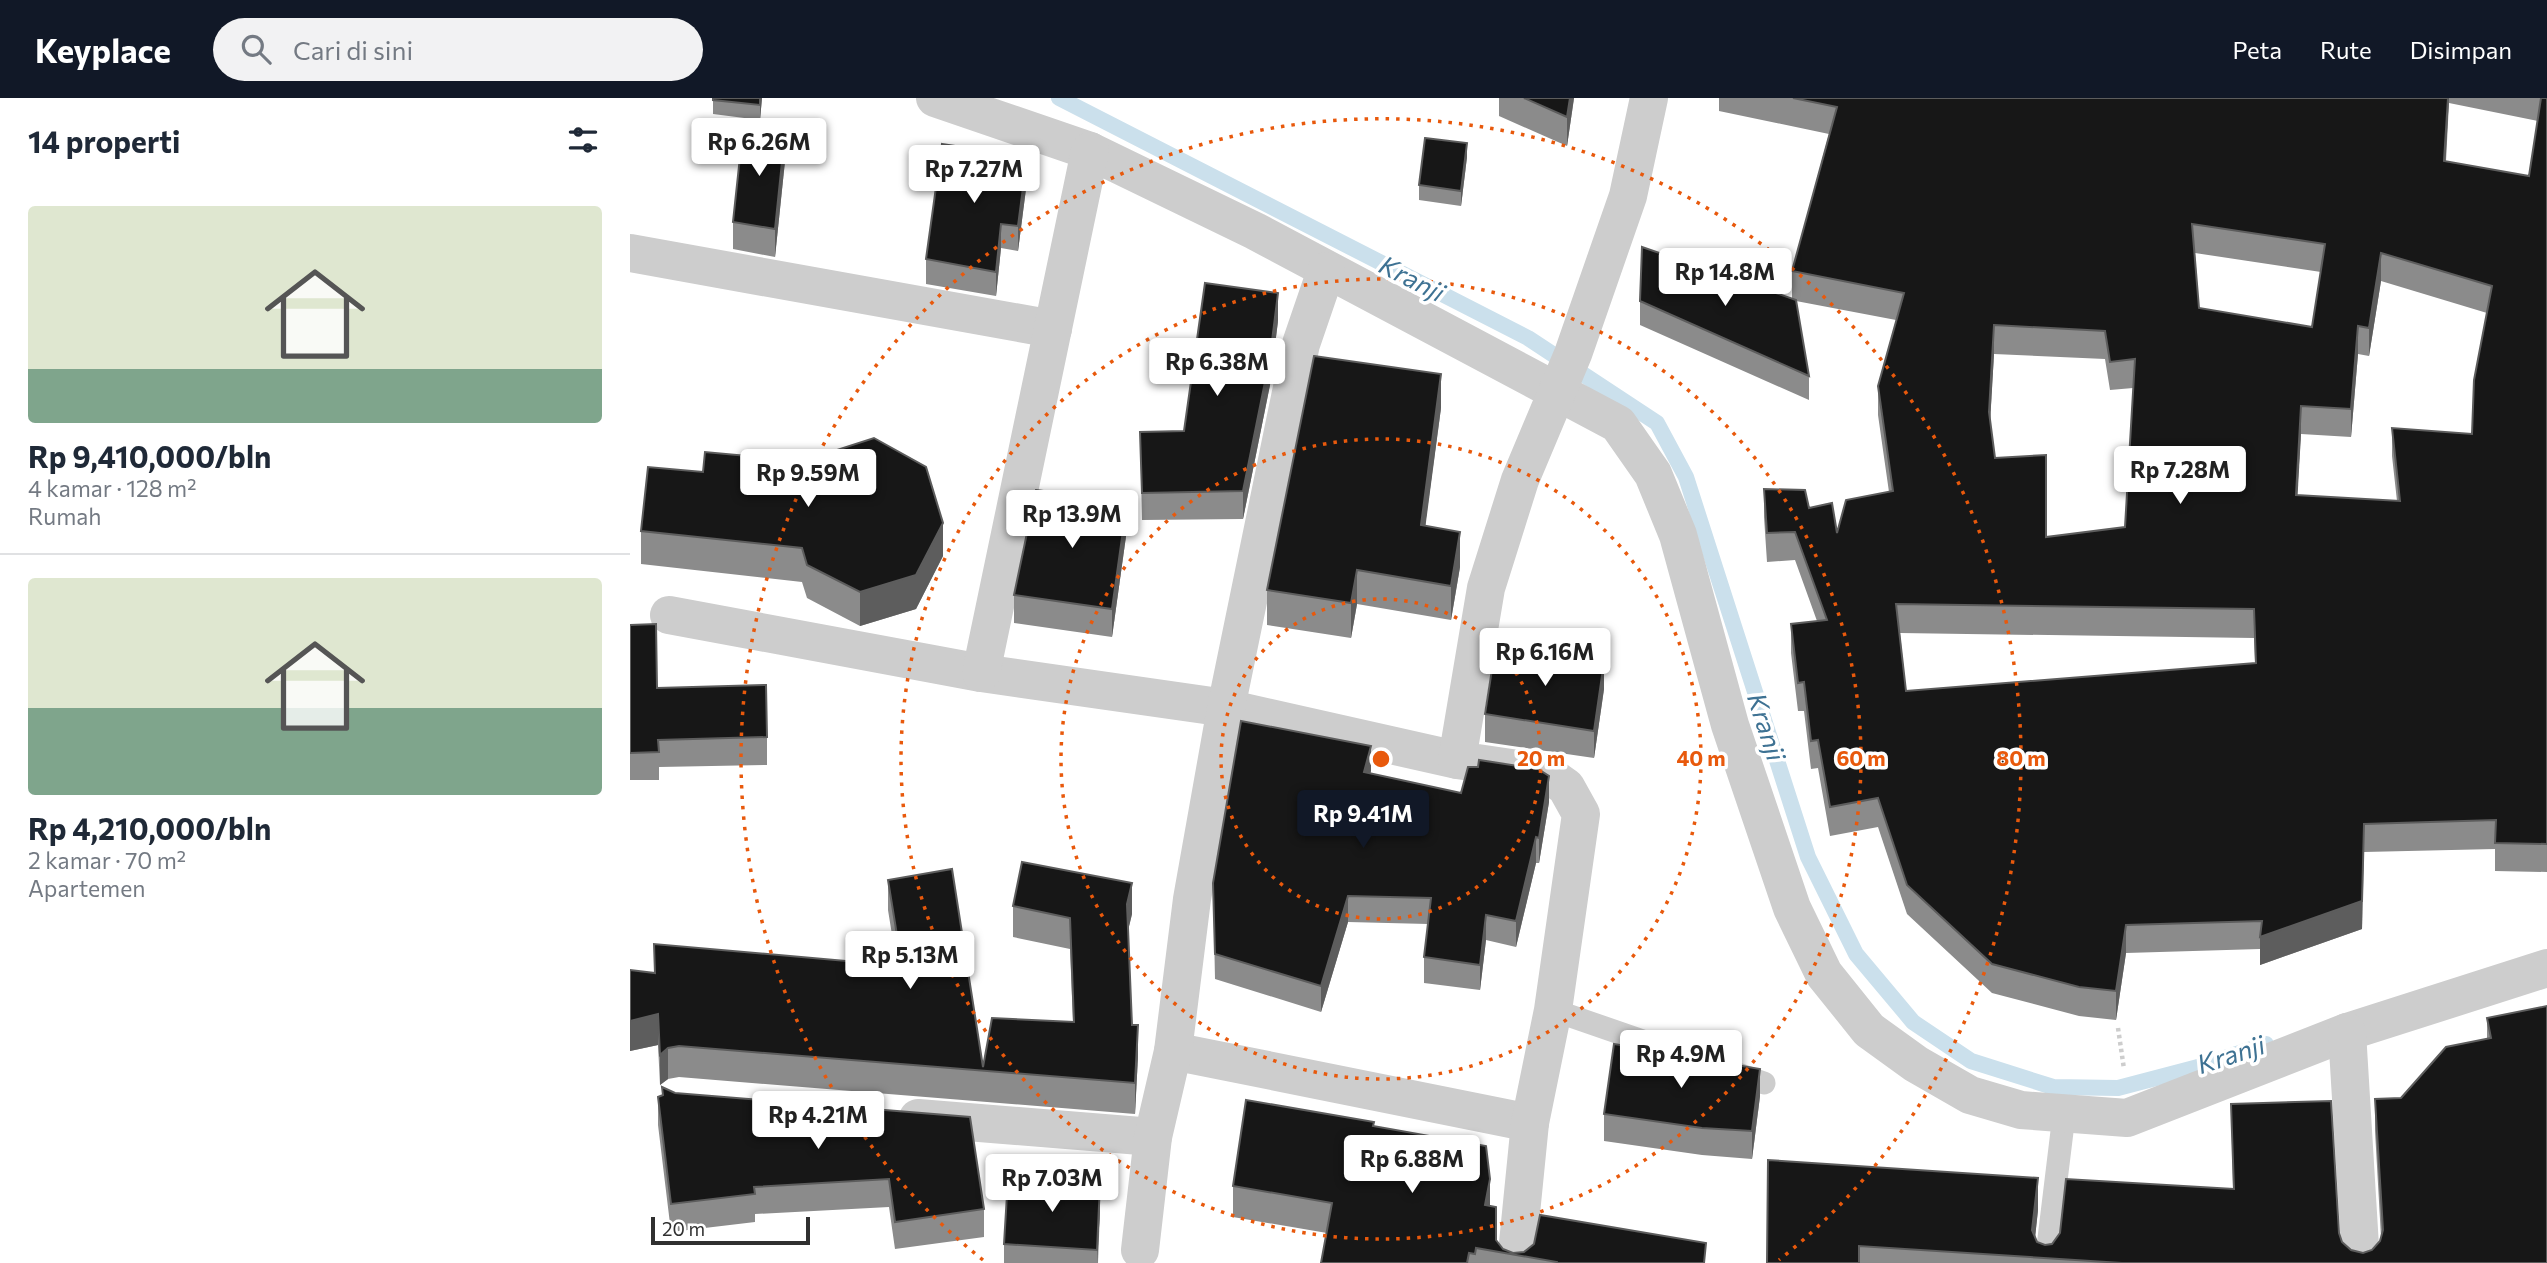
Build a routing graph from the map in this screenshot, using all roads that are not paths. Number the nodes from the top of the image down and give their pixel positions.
1 (935, 98) edge
2 (1649, 98) edge
3 (1090, 151) junction
4 (630, 253) edge
5 (1326, 271) junction
6 (1053, 329) junction
7 (1562, 377) junction
8 (669, 615) dead end
9 (981, 673) junction
10 (1226, 708) junction
11 (1457, 760) junction
12 (2547, 968) edge
13 (1553, 1010) junction
14 (2347, 1032) junction
15 (1173, 1051) junction
16 (1764, 1083) dead end
17 (2064, 1115) junction
18 (881, 1116) edge
19 (1530, 1123) junction
20 (1153, 1137) junction
21 (1140, 1250) dead end
22 (1516, 1263) edge
23 (2046, 1263) edge
24 (2361, 1263) edge

1 - 3 street
2 - 7 street
3 - 5 street
3 - 6 street
4 - 6 street
5 - 7 street
5 - 10 street
6 - 9 street
7 - 11 street
7 - 17 street
8 - 9 street
9 - 10 street
10 - 11 street
10 - 15 street
11 - 13 street
12 - 14 street
13 - 16 lane
13 - 19 street
14 - 17 street
14 - 24 street
15 - 19 street
15 - 20 street
17 - 23 lane
18 - 20 street
19 - 22 street
20 - 21 street

